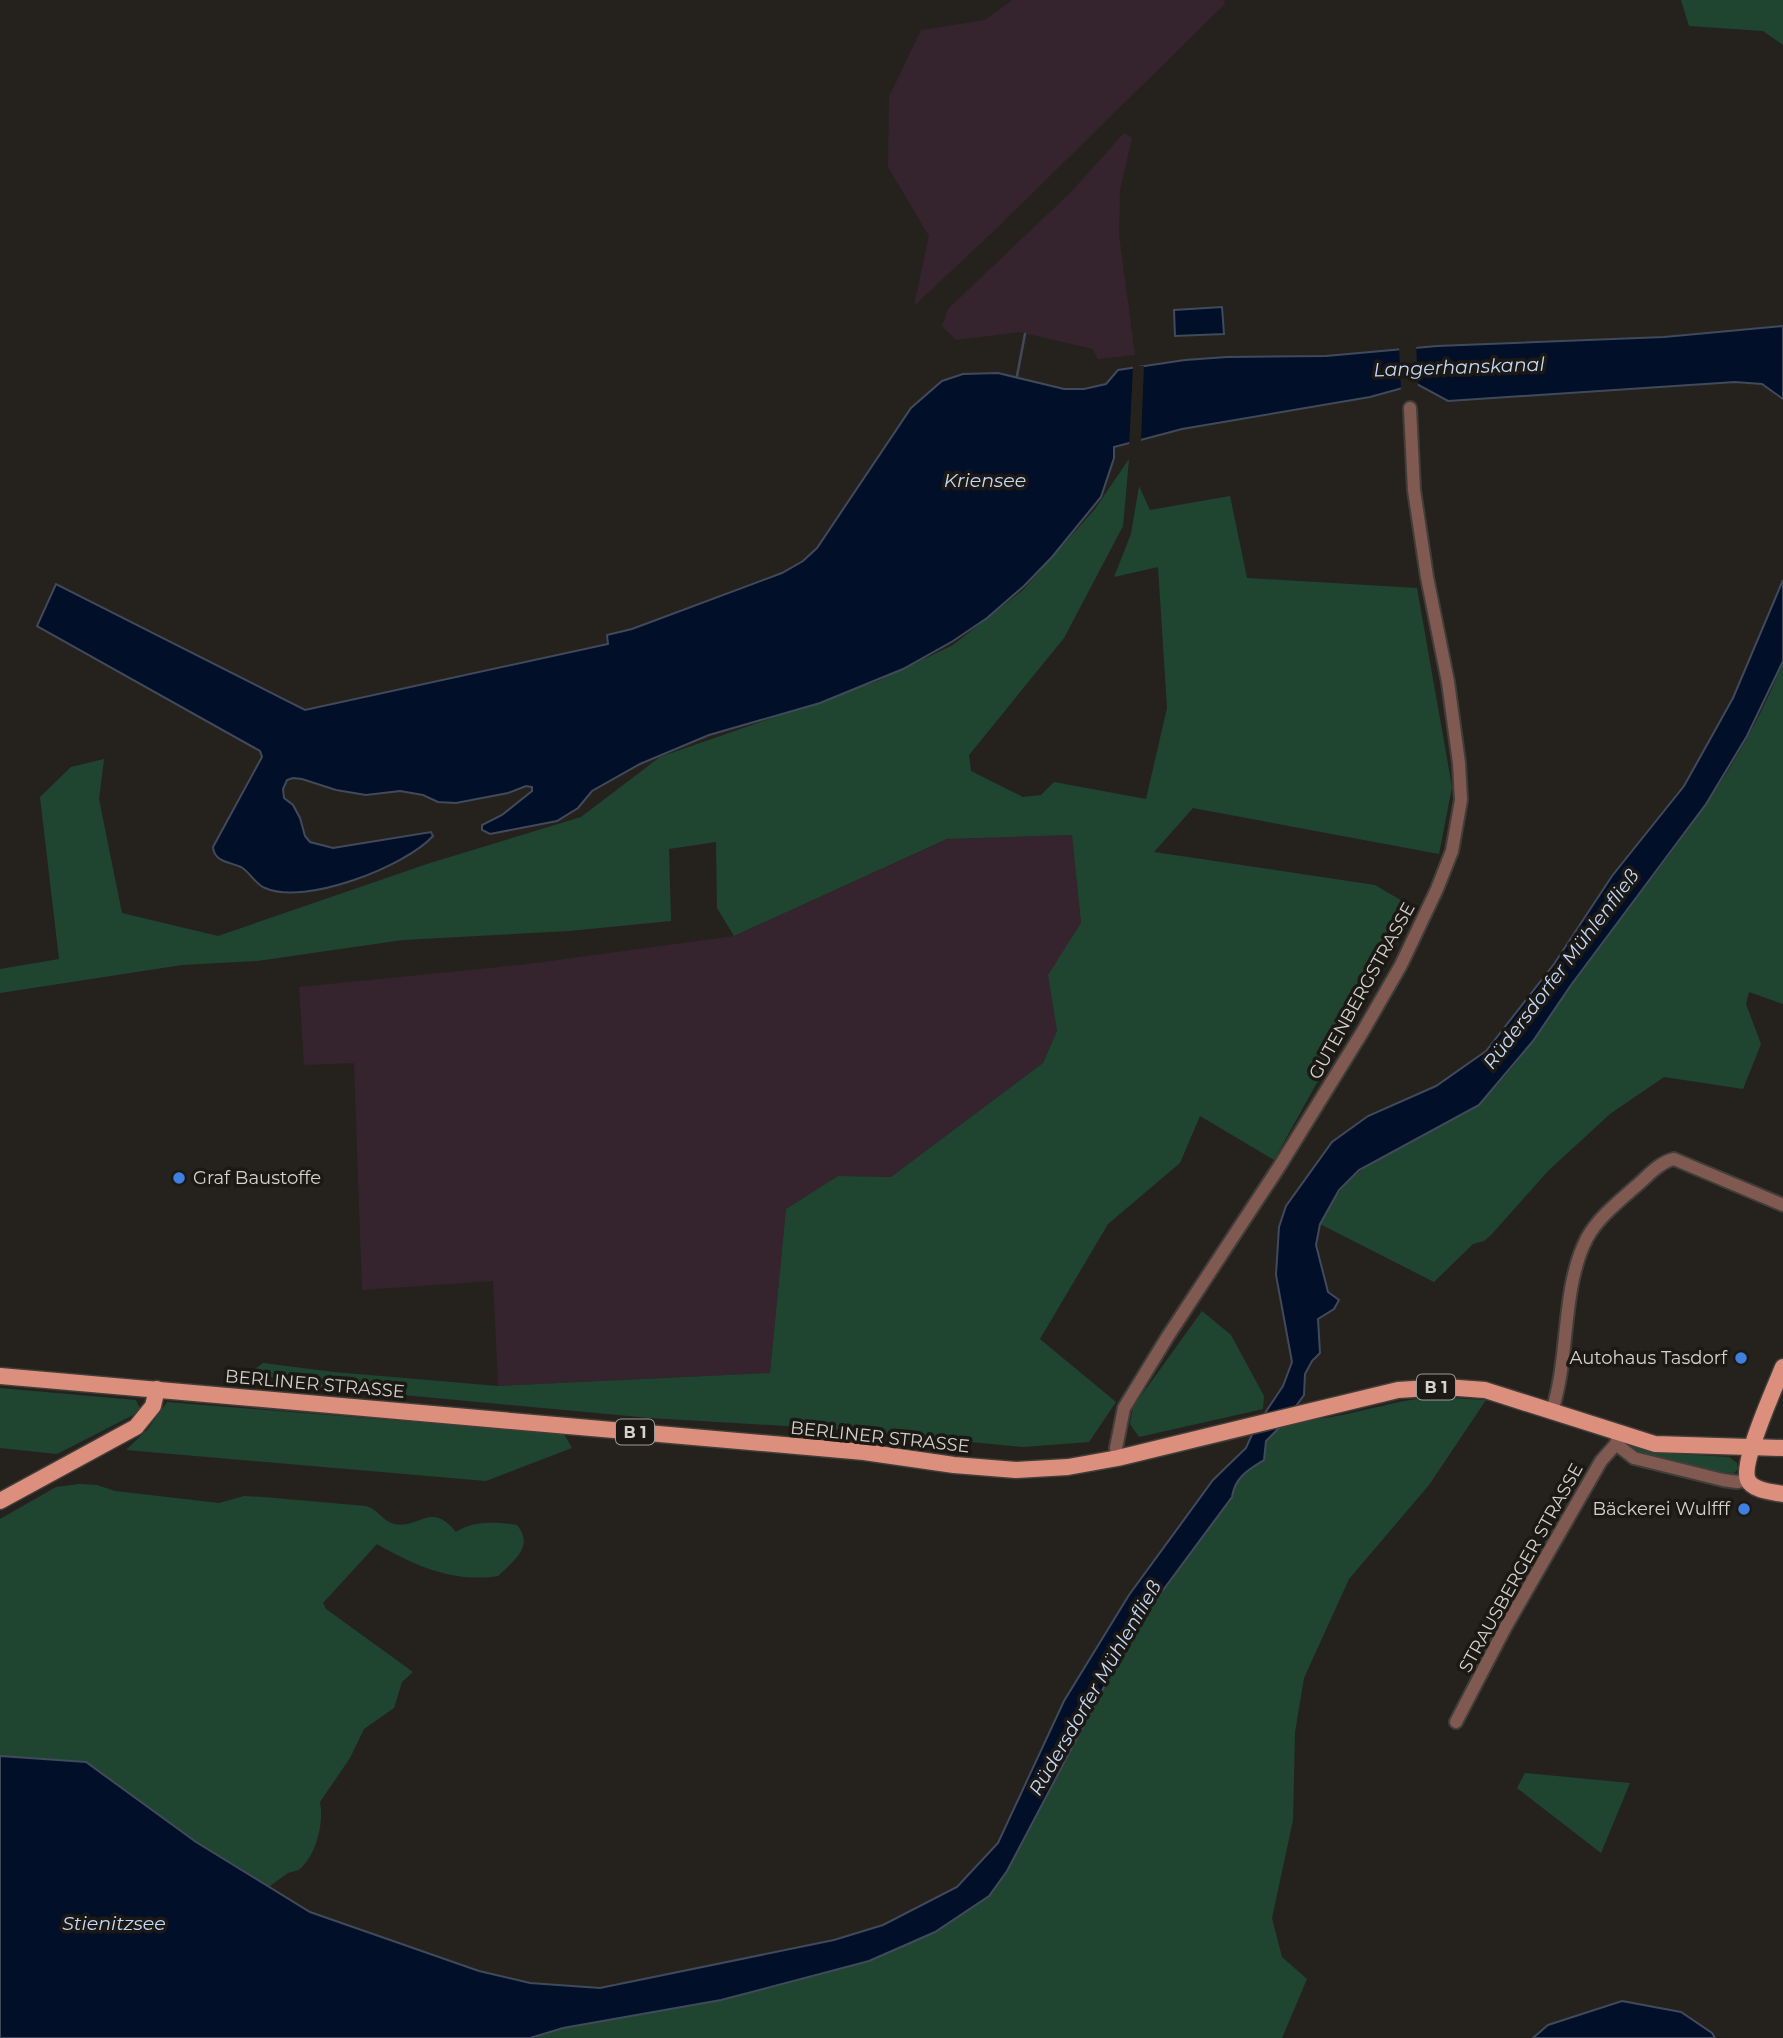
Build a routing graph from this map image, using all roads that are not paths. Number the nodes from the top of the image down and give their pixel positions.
1 (1410, 408) dead end
2 (1783, 1205) edge
3 (1783, 1367) edge
4 (0, 1376) edge
5 (157, 1389) junction
6 (1552, 1411) junction
7 (1617, 1438) junction
8 (1751, 1448) junction
9 (1783, 1448) edge
10 (1118, 1458) junction
11 (1748, 1480) junction
12 (1783, 1494) edge
13 (0, 1501) edge
14 (1456, 1722) dead end

1 - 10 street, GUTENBERGSTRASSE
2 - 6 street
3 - 8 main road
4 - 5 main road, B 1
5 - 10 main road, BERLINER STRASSE / B 1
5 - 13 main road
6 - 7 main road, BERLINER STRASSE / B 1
6 - 10 main road, BERLINER STRASSE / B 1
7 - 8 main road, BERLINER STRASSE / B 1
7 - 11 street
7 - 14 street, STRAUSBERGER STRASSE
8 - 9 main road, BERLINER STRASSE / B 1
8 - 11 main road
11 - 12 main road

